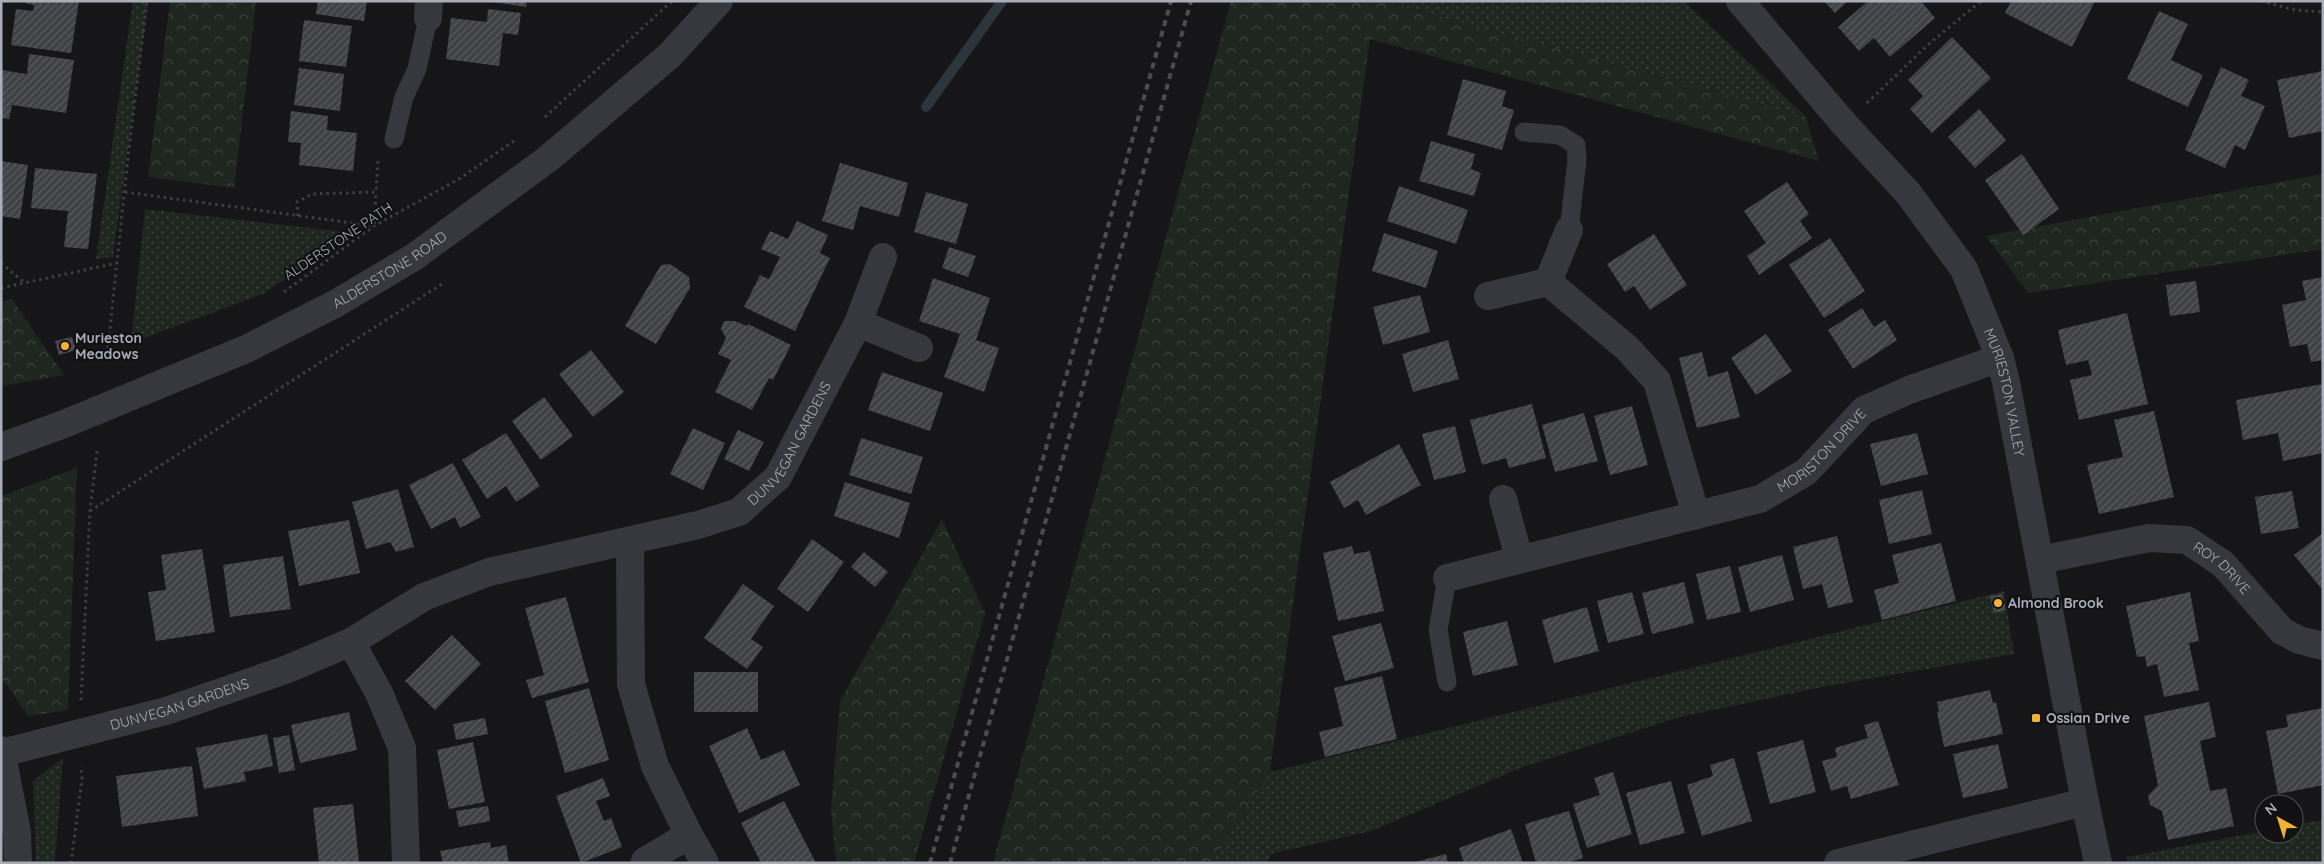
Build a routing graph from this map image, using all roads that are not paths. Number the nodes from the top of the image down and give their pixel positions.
1 (719, 1) edge
2 (1740, 1) edge
3 (428, 10) edge
4 (1524, 132) dead end
5 (394, 139) road end
6 (1569, 230) joint
7 (883, 257) dead end
8 (1548, 282) junction
9 (1488, 296) dead end
10 (858, 323) junction
11 (919, 348) dead end
12 (2000, 358) junction
13 (1, 447) edge
14 (1503, 499) dead end
15 (1696, 515) junction
16 (630, 541) junction
17 (1519, 558) junction
18 (2040, 560) junction
19 (1447, 578) joint
20 (352, 642) junction
21 (2323, 646) edge
22 (1447, 682) dead end
23 (2, 752) edge
24 (2085, 802) junction
25 (689, 836) junction
26 (646, 861) dead end
27 (18, 863) edge
28 (406, 863) edge
29 (706, 863) edge
30 (1838, 863) edge
31 (2098, 863) edge

1 - 13 street, ALDERSTONE ROAD
2 - 12 street, MURIESTON VALLEY
3 - 5 lane
4 - 6 lane
6 - 8 street
7 - 10 street, DUNVEGAN GARDENS
8 - 9 street
8 - 15 street
10 - 11 street
10 - 16 street, DUNVEGAN GARDENS
12 - 15 street, MORISTON DRIVE
12 - 18 street, MURIESTON VALLEY
14 - 17 street
15 - 17 street, MORISTON DRIVE
16 - 20 street, DUNVEGAN GARDENS
16 - 25 street
17 - 19 street, MORISTON DRIVE
18 - 21 street, ROY DRIVE
18 - 24 street, MURIESTON VALLEY
19 - 22 lane
20 - 23 street, DUNVEGAN GARDENS
20 - 28 street
23 - 27 street
24 - 30 street
24 - 31 street, MURIESTON VALLEY
25 - 26 street
25 - 29 street

